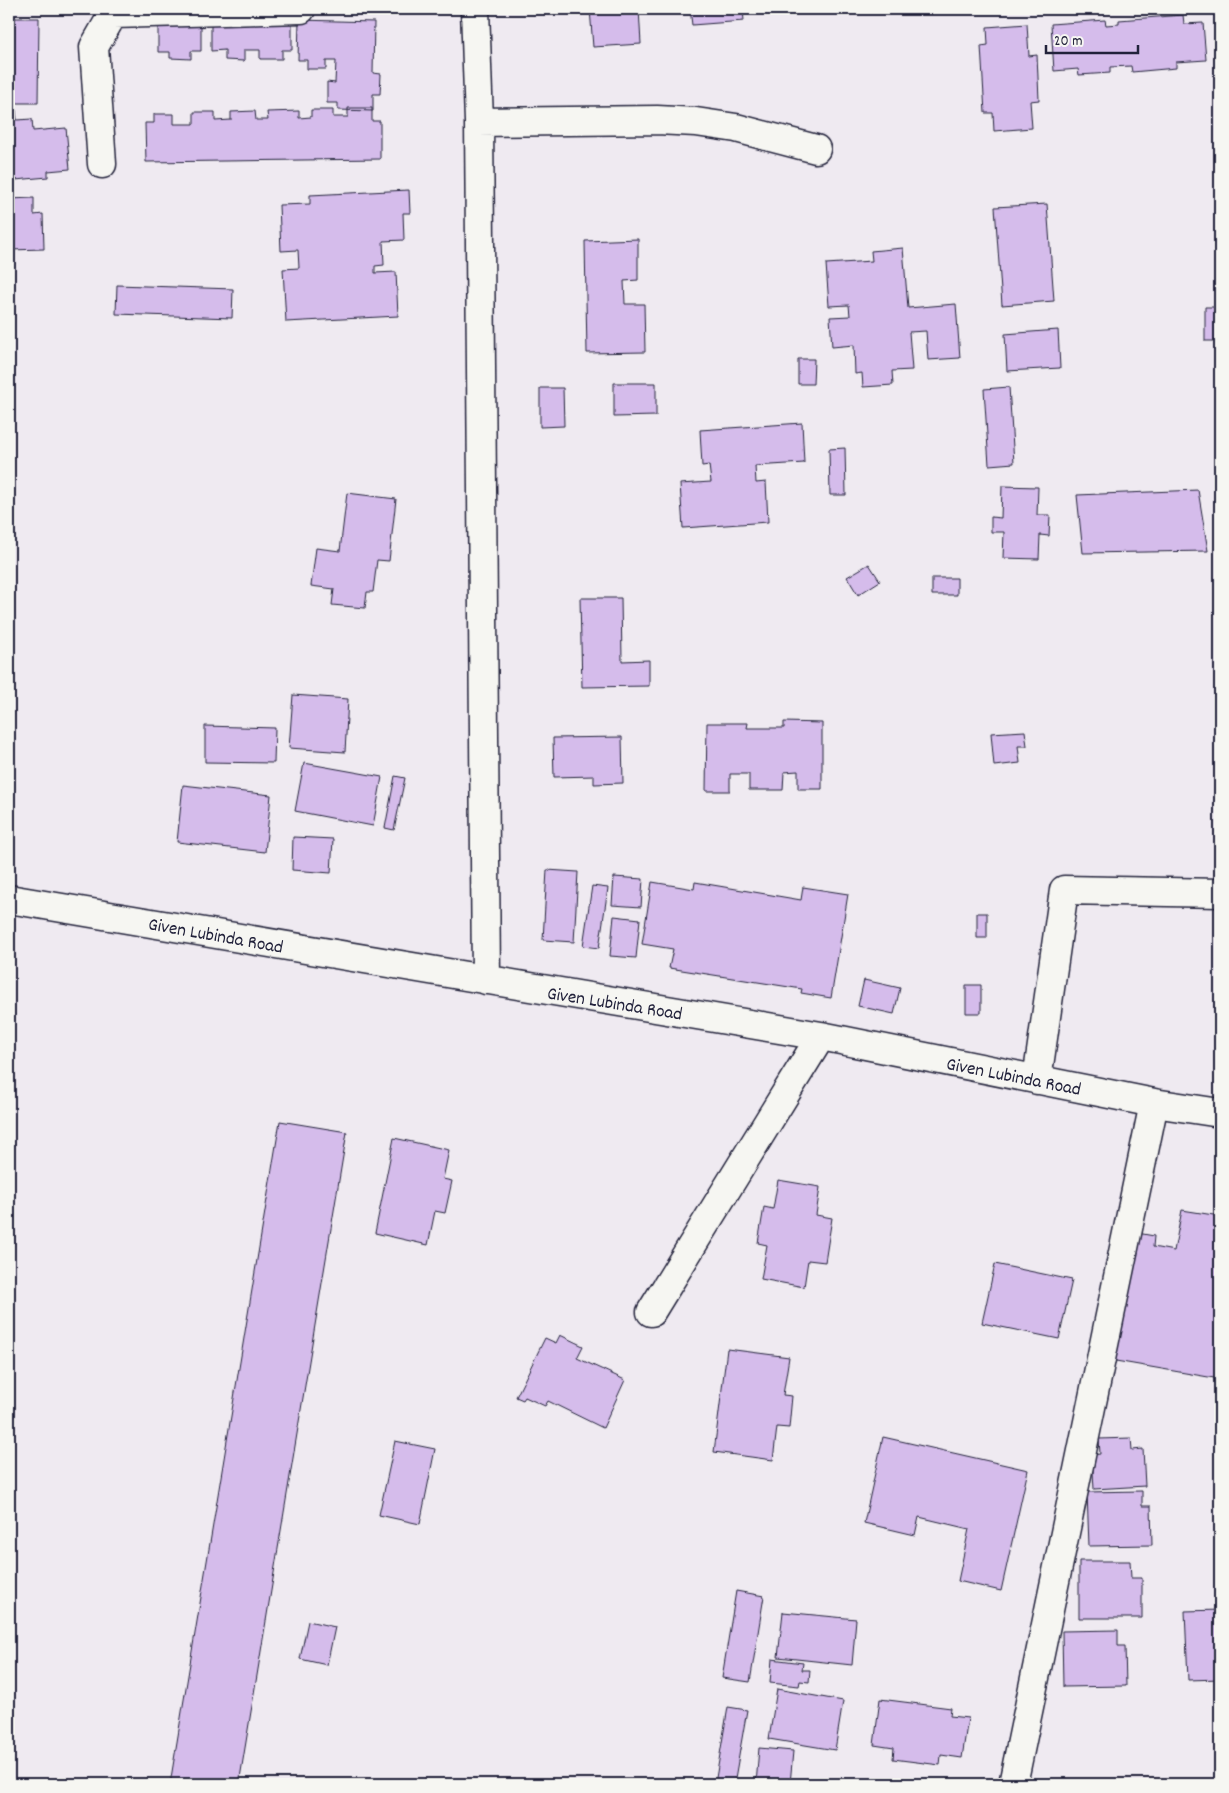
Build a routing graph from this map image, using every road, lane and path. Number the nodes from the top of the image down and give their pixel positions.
1 (300, 9) edge
2 (475, 9) edge
3 (479, 122) junction
4 (816, 149) dead end
5 (102, 164) dead end
6 (1220, 893) edge
7 (9, 899) edge
8 (486, 980) junction
9 (821, 1036) junction
10 (1037, 1080) junction
11 (1154, 1103) junction
12 (1220, 1113) edge
13 (651, 1312) dead end
14 (1013, 1784) edge

1 - 5 street
2 - 3 street
3 - 4 street
3 - 8 street
6 - 10 street
7 - 8 street, Given Lubinda Road
8 - 9 street, Given Lubinda Road
9 - 10 street, Given Lubinda Road
9 - 13 street
10 - 11 street, Given Lubinda Road
11 - 12 street, Given Lubinda Road
11 - 14 street

